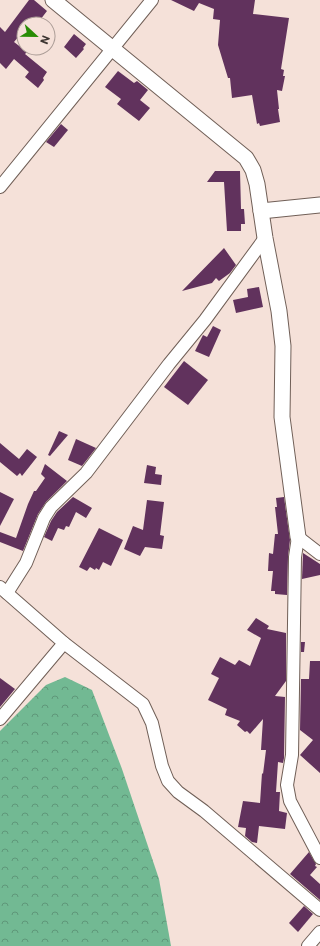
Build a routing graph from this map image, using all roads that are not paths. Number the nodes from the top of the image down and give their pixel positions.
1 (53, 0) edge
2 (152, 0) edge
3 (113, 48) junction
4 (0, 187) edge
5 (320, 205) edge
6 (261, 211) junction
7 (265, 238) junction
8 (298, 537) junction
9 (320, 554) edge
10 (4, 590) edge
11 (64, 643) junction
12 (0, 719) edge
13 (320, 858) edge
14 (320, 910) edge
15 (320, 932) edge
16 (308, 946) edge

1 - 3 street
2 - 3 street
3 - 4 street
3 - 6 street
5 - 6 street
6 - 7 street
7 - 8 street
7 - 10 street
8 - 9 street
8 - 13 street
10 - 11 street
11 - 12 street
11 - 14 street
15 - 16 street

